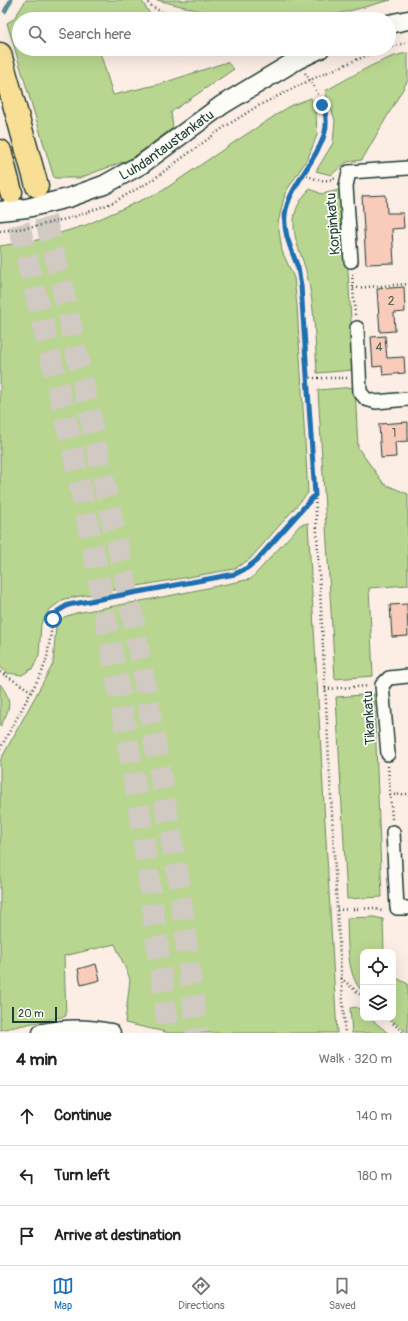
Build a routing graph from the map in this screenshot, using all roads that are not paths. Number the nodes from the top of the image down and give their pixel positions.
1 (408, 20) edge
2 (396, 23) edge
3 (0, 54) edge
4 (305, 56) edge
5 (0, 151) edge
6 (408, 168) edge
7 (36, 186) tunnel mouth
8 (11, 192) tunnel mouth
9 (0, 211) edge
10 (351, 261) road end
11 (356, 328) road end
12 (408, 399) edge
13 (408, 676) edge
14 (388, 754) road end
15 (393, 832) road end
16 (403, 908) edge
17 (42, 1033) edge
18 (111, 1033) edge

1 - 2 street
3 - 7 highway
4 - 9 street, Luhdantaustankatu
5 - 8 highway
6 - 10 street, Korpinkatu
11 - 12 street
13 - 14 street, Tikankatu
15 - 16 street
17 - 18 street

